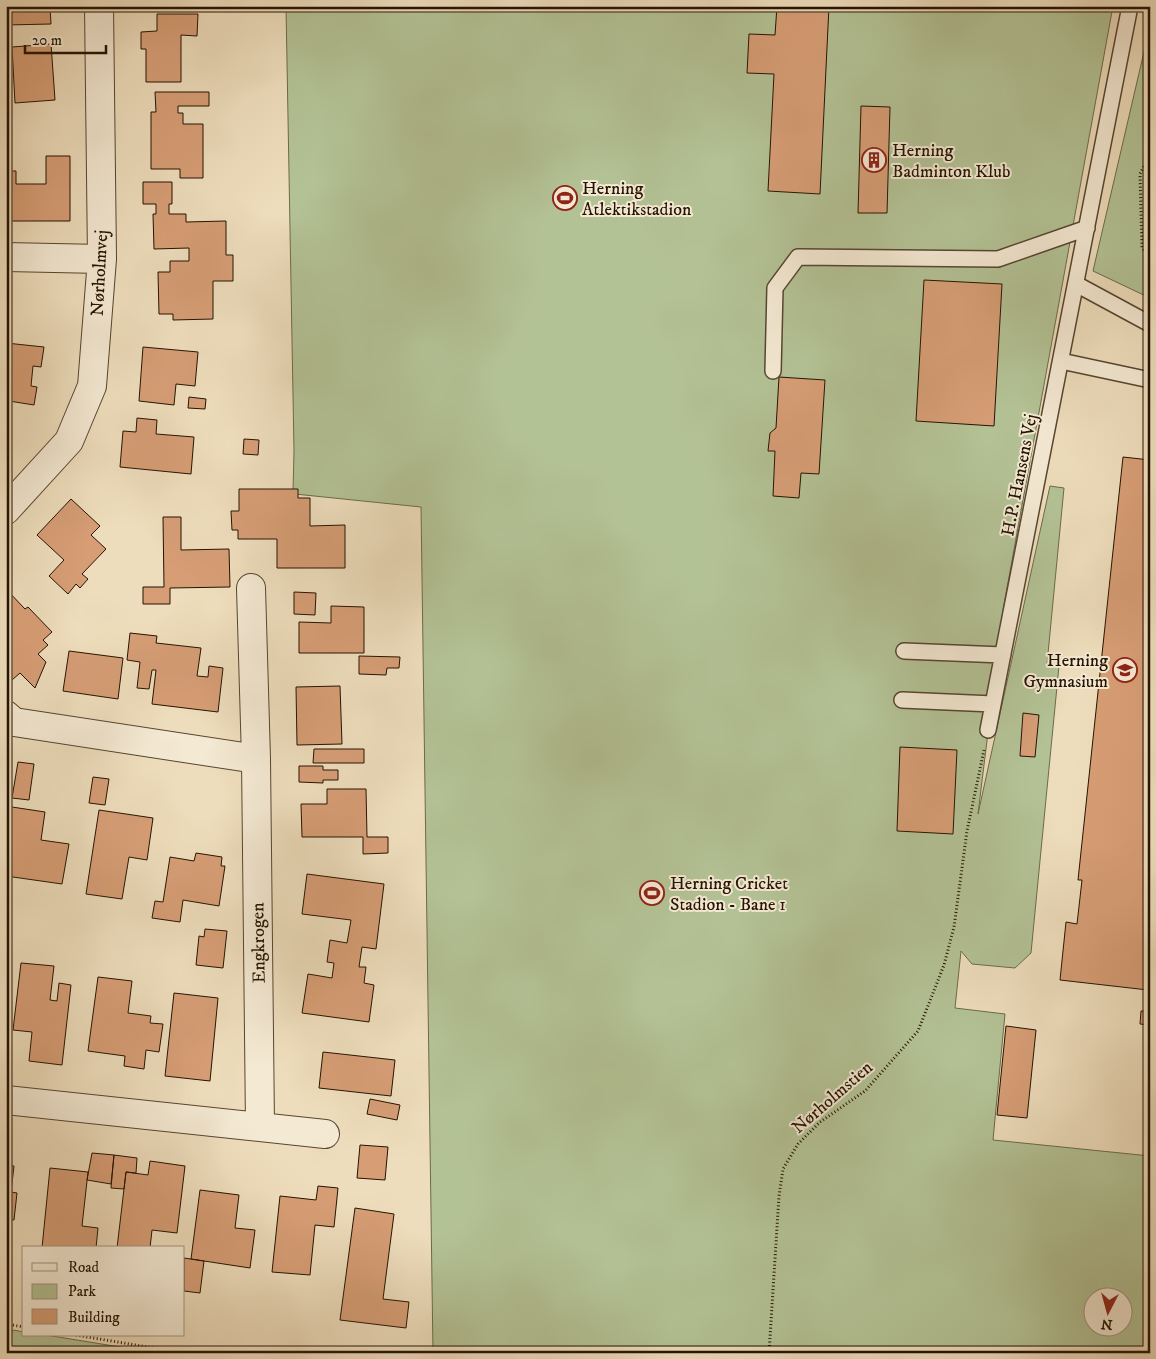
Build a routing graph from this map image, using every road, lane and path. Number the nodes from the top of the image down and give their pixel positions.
1 (99, 6) edge
2 (1130, 6) edge
3 (1150, 154) edge
4 (1087, 228) junction
5 (1150, 256) edge
6 (6, 257) edge
7 (102, 259) junction
8 (1076, 284) junction
9 (1150, 324) edge
10 (1061, 361) junction
11 (773, 372) dead end
12 (1150, 380) edge
13 (6, 510) edge
14 (251, 588) dead end
15 (904, 650) dead end
16 (1003, 655) junction
17 (902, 700) dead end
18 (993, 704) junction
19 (6, 715) edge
20 (988, 730) joint
21 (256, 759) junction
22 (6, 1100) edge
23 (260, 1126) junction
24 (324, 1134) dead end
25 (6, 1324) edge
26 (22, 1327) edge
27 (82, 1336) edge
28 (183, 1353) edge
29 (770, 1353) edge

1 - 7 street, Nørholmvej
2 - 4 lane, H.P. Hansens Vej
3 - 5 path
4 - 8 lane, H.P. Hansens Vej
4 - 11 lane
6 - 7 street
7 - 13 street, Nørholmvej
8 - 9 lane
8 - 10 lane, H.P. Hansens Vej
10 - 12 lane
10 - 16 lane, H.P. Hansens Vej
14 - 21 street, Engkrogen
15 - 16 lane
16 - 18 lane, H.P. Hansens Vej
17 - 18 lane
18 - 20 lane, H.P. Hansens Vej
19 - 21 street
20 - 29 path, Nørholmstien
21 - 23 street, Engkrogen
22 - 23 street
23 - 24 street
25 - 26 path
27 - 28 path

